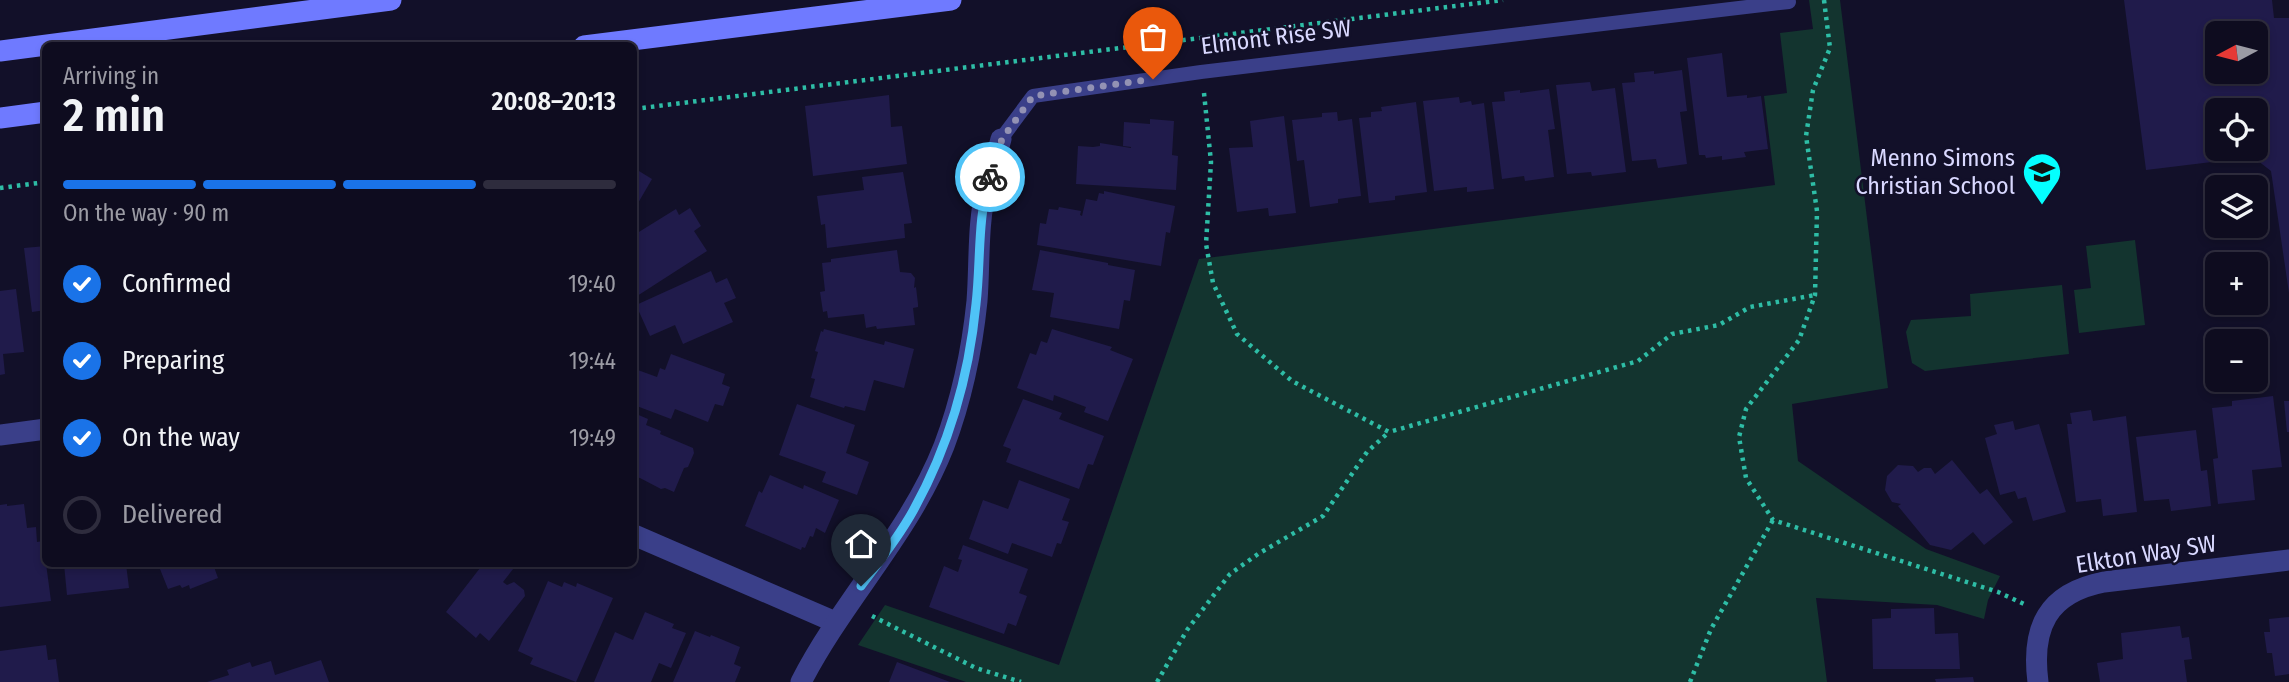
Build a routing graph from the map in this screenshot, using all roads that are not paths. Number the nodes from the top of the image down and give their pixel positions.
1 (391, 0) edge
2 (951, 0) edge
3 (1789, 2) dead end
4 (69, 42) edge
5 (616, 42) edge
6 (42, 46) edge
7 (0, 51) edge
8 (42, 113) edge
9 (0, 118) edge
10 (1002, 139) joint
11 (42, 430) edge
12 (0, 435) edge
13 (637, 536) edge
14 (2289, 560) edge
15 (840, 614) junction
16 (801, 682) edge
17 (2038, 682) edge

1 - 4 main road
2 - 5 main road
3 - 10 lane, Elmont Rise SW
6 - 7 main road
8 - 9 main road
10 - 15 street, Elmont Rise SW
11 - 12 street
13 - 15 street
14 - 17 street, Elkton Way SW
15 - 16 street, Elmont Rise SW

